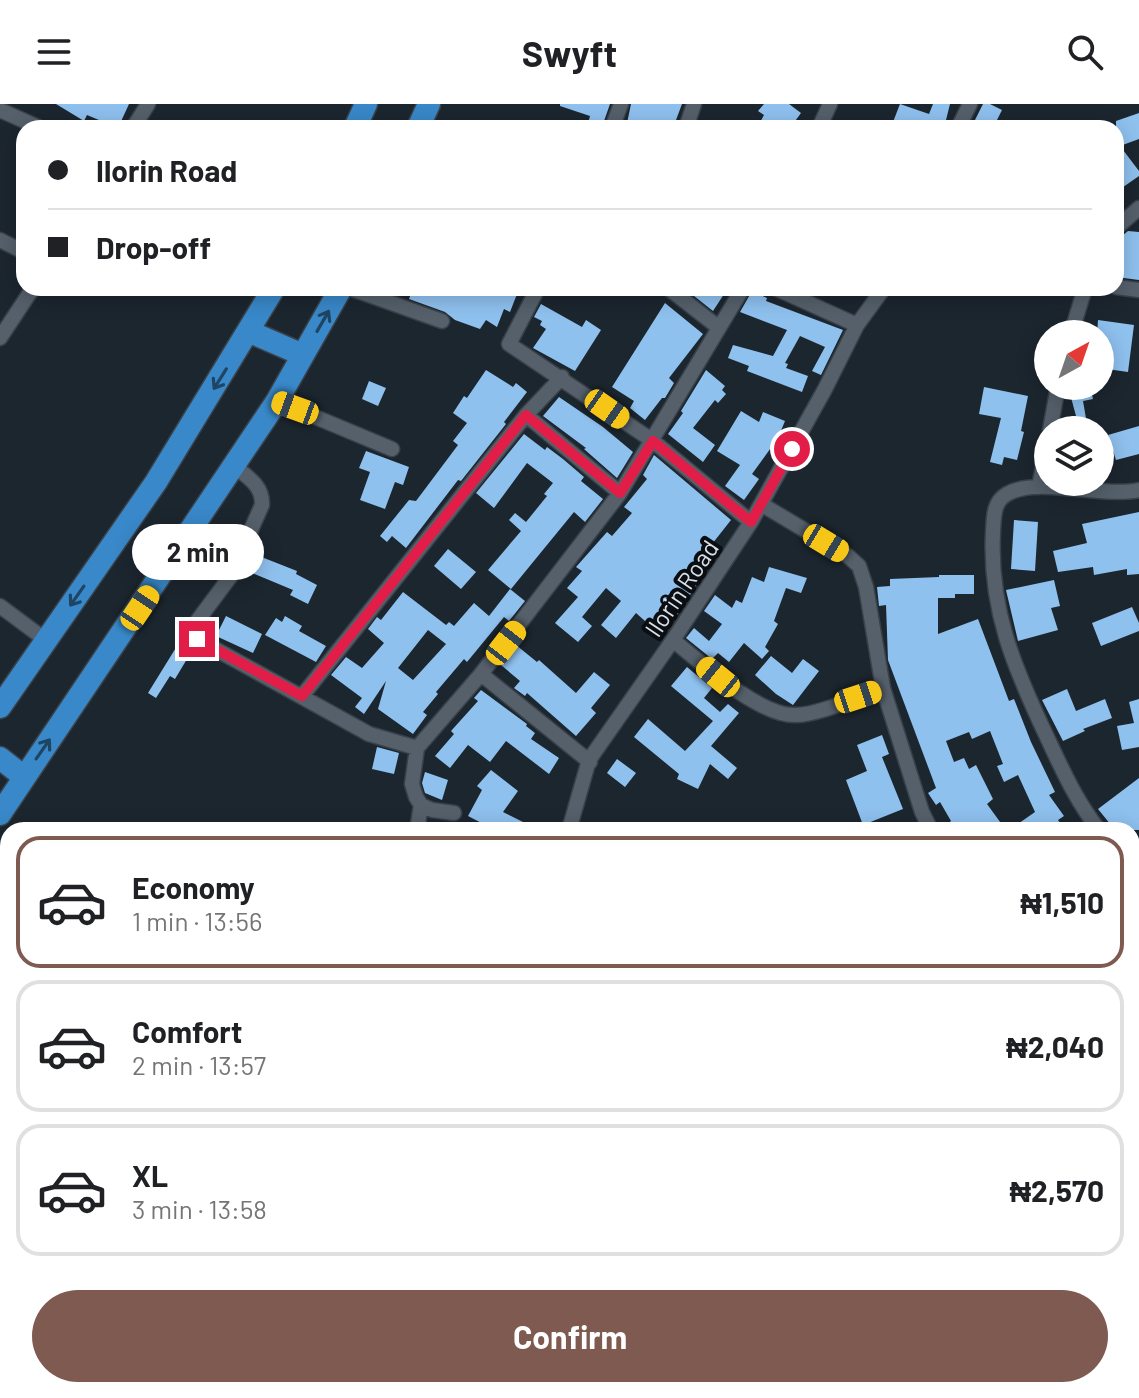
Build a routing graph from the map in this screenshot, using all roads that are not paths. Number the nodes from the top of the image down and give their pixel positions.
1 (0, 110) edge
2 (22, 120) edge
3 (28, 296) edge
4 (270, 296) edge
5 (336, 296) edge
6 (372, 296) edge
7 (534, 296) edge
8 (678, 296) edge
9 (738, 296) edge
10 (793, 296) edge
11 (878, 296) edge
12 (1083, 296) edge
13 (1075, 320) edge
14 (442, 321) dead end
15 (857, 325) junction
16 (718, 327) junction
17 (250, 332) junction
18 (0, 338) edge
19 (303, 355) junction
20 (562, 377) junction
21 (277, 401) junction
22 (526, 415) junction
23 (653, 441) junction
24 (392, 449) dead end
25 (234, 466) junction
26 (1034, 488) edge
27 (1139, 490) edge
28 (620, 493) junction
29 (1114, 493) edge
30 (761, 504) junction
31 (751, 522) junction
32 (0, 606) edge
33 (673, 640) junction
34 (47, 641) junction
35 (481, 674) junction
36 (883, 688) junction
37 (302, 696) junction
38 (0, 707) edge
39 (417, 748) junction
40 (0, 758) edge
41 (590, 762) junction
42 (24, 777) junction
43 (421, 805) junction
44 (454, 813) dead end
45 (0, 814) edge
46 (418, 822) edge
47 (571, 822) edge
48 (927, 822) edge
49 (1094, 822) edge

1 - 2 street
3 - 18 street
4 - 17 highway
19 -> 5 highway
6 - 14 street
7 - 20 street
8 - 16 street
9 - 16 street
10 - 15 street
11 - 15 street, Ilorin Road
12 - 13 street
15 - 30 street, Ilorin Road
16 - 23 street
17 - 19 highway
17 -> 34 highway
19 - 21 highway
20 - 22 street
20 - 23 street
21 - 24 street
21 - 25 highway
22 - 28 street
22 - 37 street
23 - 28 street
23 - 31 street
25 - 37 street
42 -> 25 highway
26 - 49 street
27 - 29 street
28 - 35 street
30 - 31 street, Ilorin Road
30 - 36 street
31 - 33 street, Ilorin Road
32 - 34 street
33 - 36 street
33 - 41 street, Ilorin Road
34 - 38 highway
35 - 39 street
35 - 41 street
36 - 48 street
37 - 39 street
39 - 43 street
40 - 42 highway
41 - 47 street, Ilorin Road
42 - 45 highway
43 - 44 street
43 - 46 street

